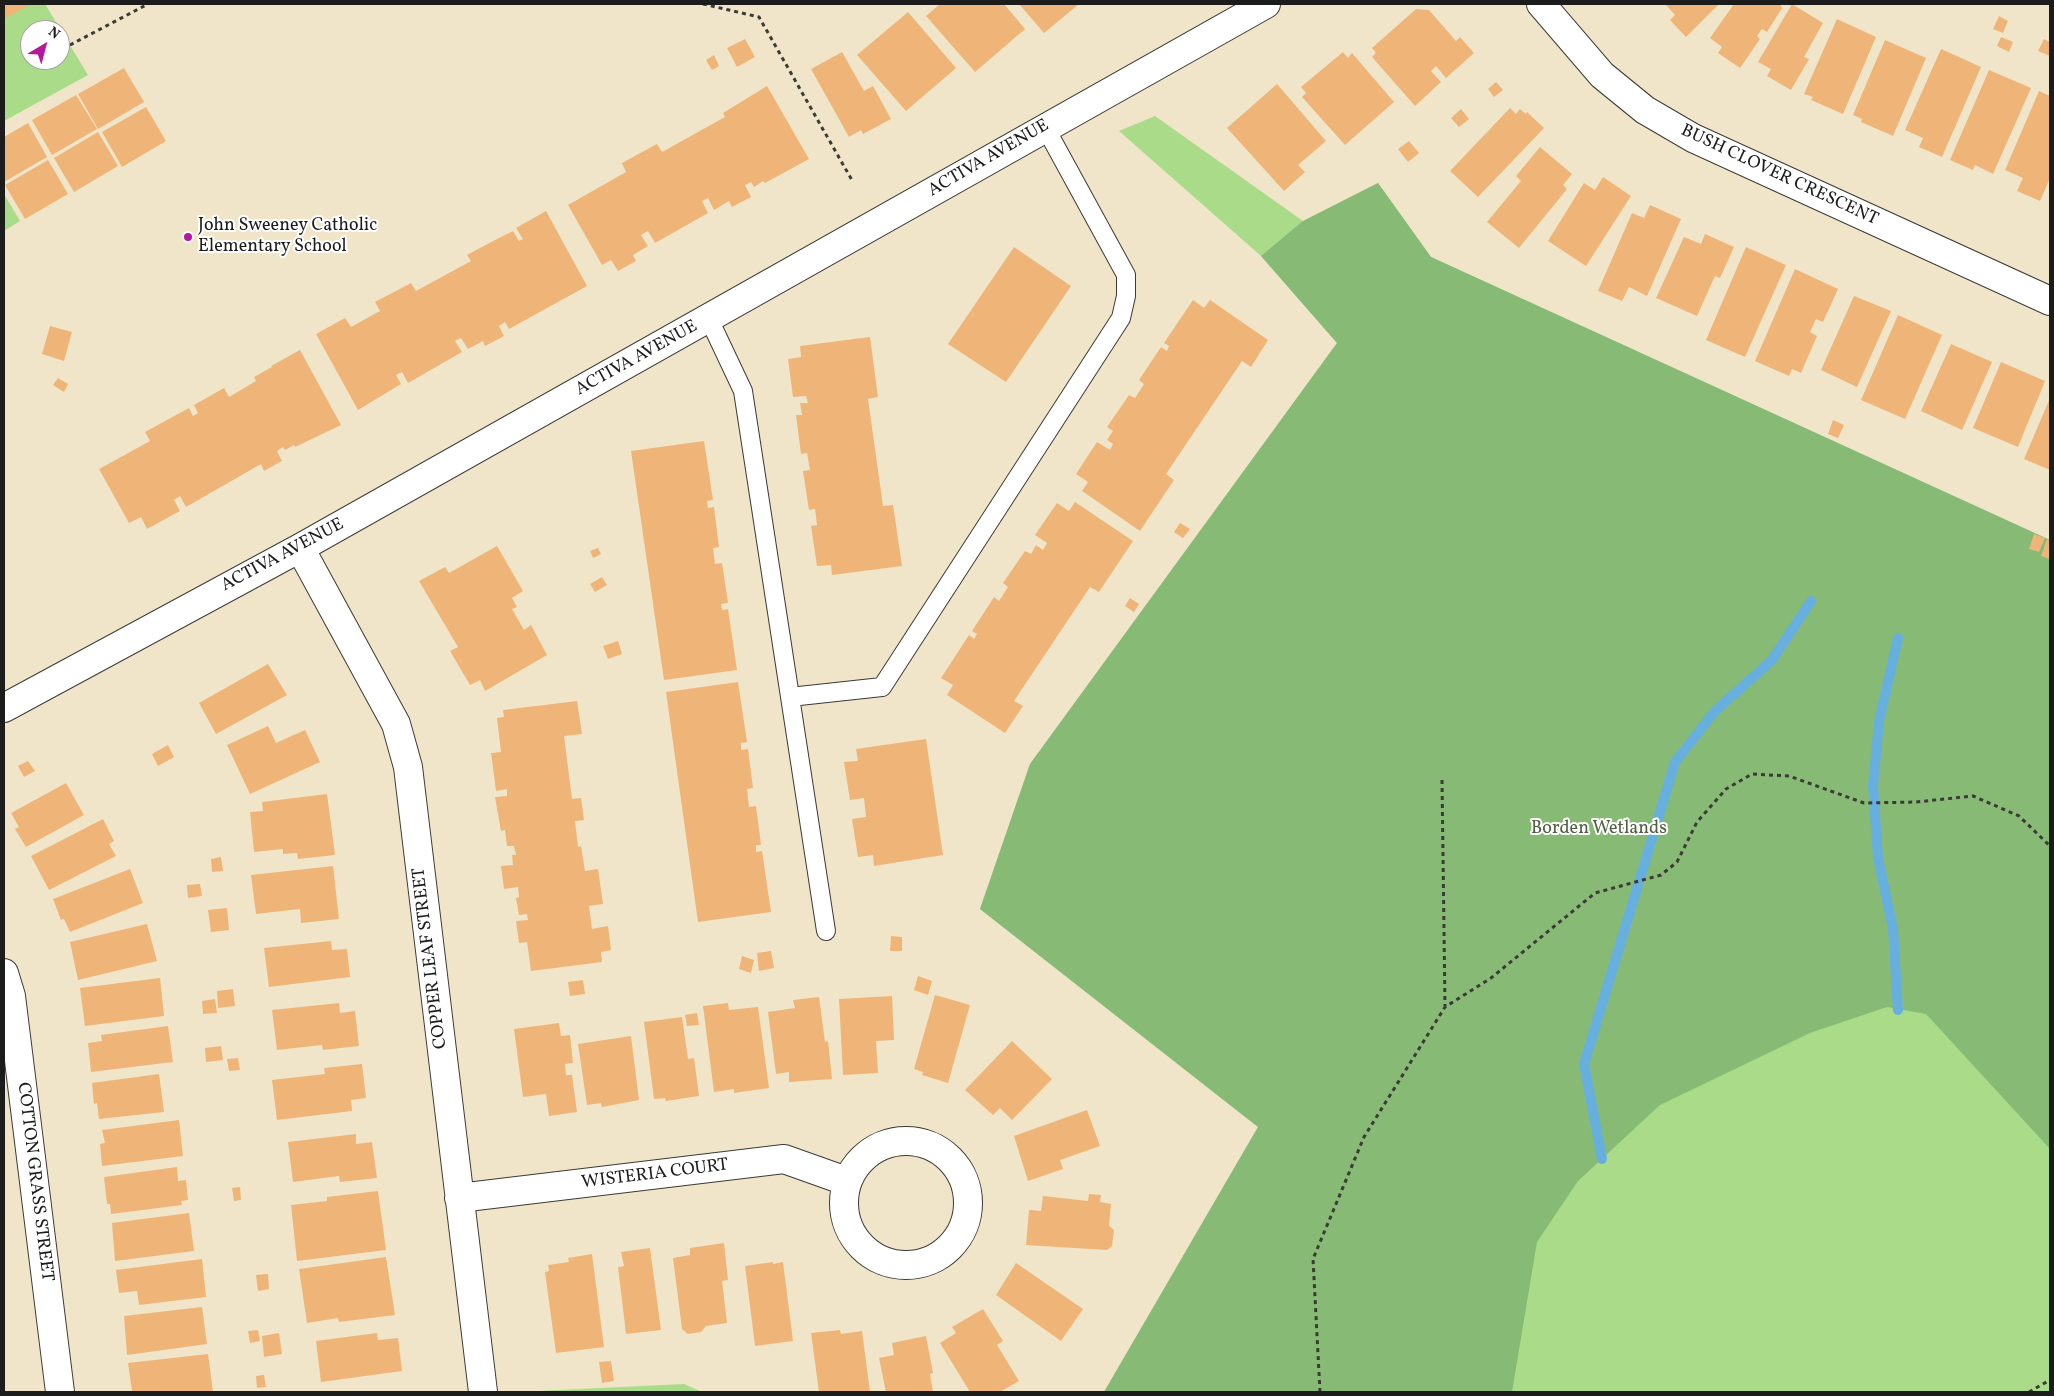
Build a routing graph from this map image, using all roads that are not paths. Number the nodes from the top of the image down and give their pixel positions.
1 (1266, 4) edge
2 (1541, 4) edge
3 (1044, 127) junction
4 (2050, 301) edge
5 (709, 319) junction
6 (300, 548) junction
7 (790, 697) junction
8 (4, 708) edge
9 (826, 931) dead end
10 (4, 973) edge
11 (846, 1182) junction
12 (459, 1198) junction
13 (60, 1392) edge
14 (483, 1392) edge

1 - 3 street, ACTIVA AVENUE
2 - 4 street, BUSH CLOVER CRESCENT
3 - 5 street, ACTIVA AVENUE
3 - 7 lane
5 - 6 street, ACTIVA AVENUE
5 - 7 lane
6 - 8 street, ACTIVA AVENUE
6 - 12 street, COPPER LEAF STREET
7 - 9 lane
10 - 13 street, COTTON GRASS STREET
11 - 11 street
11 - 12 street, WISTERIA COURT
12 - 14 street, COPPER LEAF STREET

